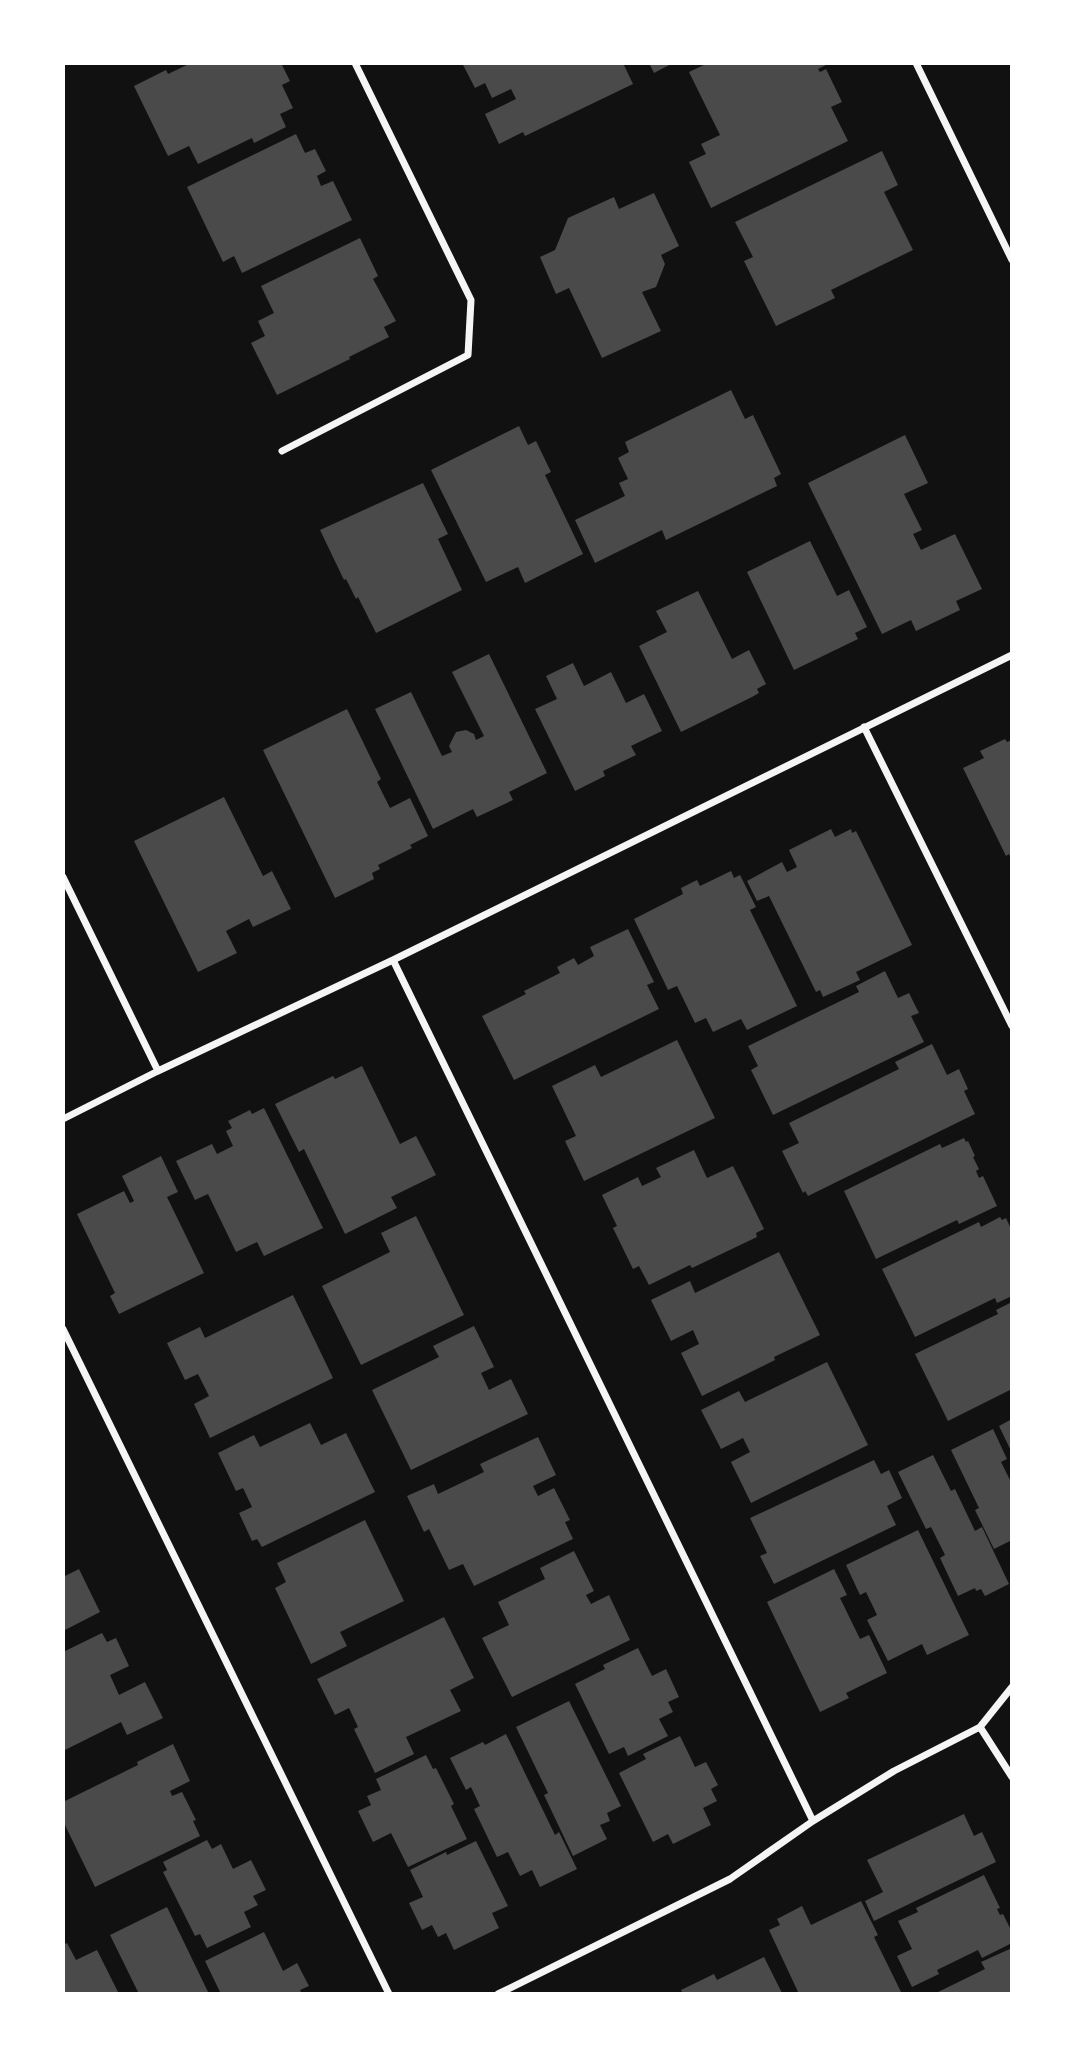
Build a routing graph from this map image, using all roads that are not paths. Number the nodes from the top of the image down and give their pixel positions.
1 (355, 63) edge
2 (916, 63) edge
3 (1012, 260) edge
4 (282, 451) dead end
5 (1012, 654) edge
6 (864, 727) junction
7 (63, 877) edge
8 (393, 960) junction
9 (1012, 1026) edge
10 (158, 1071) junction
11 (63, 1119) edge
12 (63, 1329) edge
13 (1012, 1687) edge
14 (979, 1727) junction
15 (1012, 1777) edge
16 (813, 1821) junction
17 (388, 1994) edge
18 (498, 1994) edge

1 - 4 street
2 - 3 street
5 - 6 street
6 - 8 street
6 - 9 street
7 - 10 street
8 - 10 street
8 - 16 street
10 - 11 street
12 - 17 street
13 - 14 street
14 - 15 street
14 - 16 street
16 - 18 street

